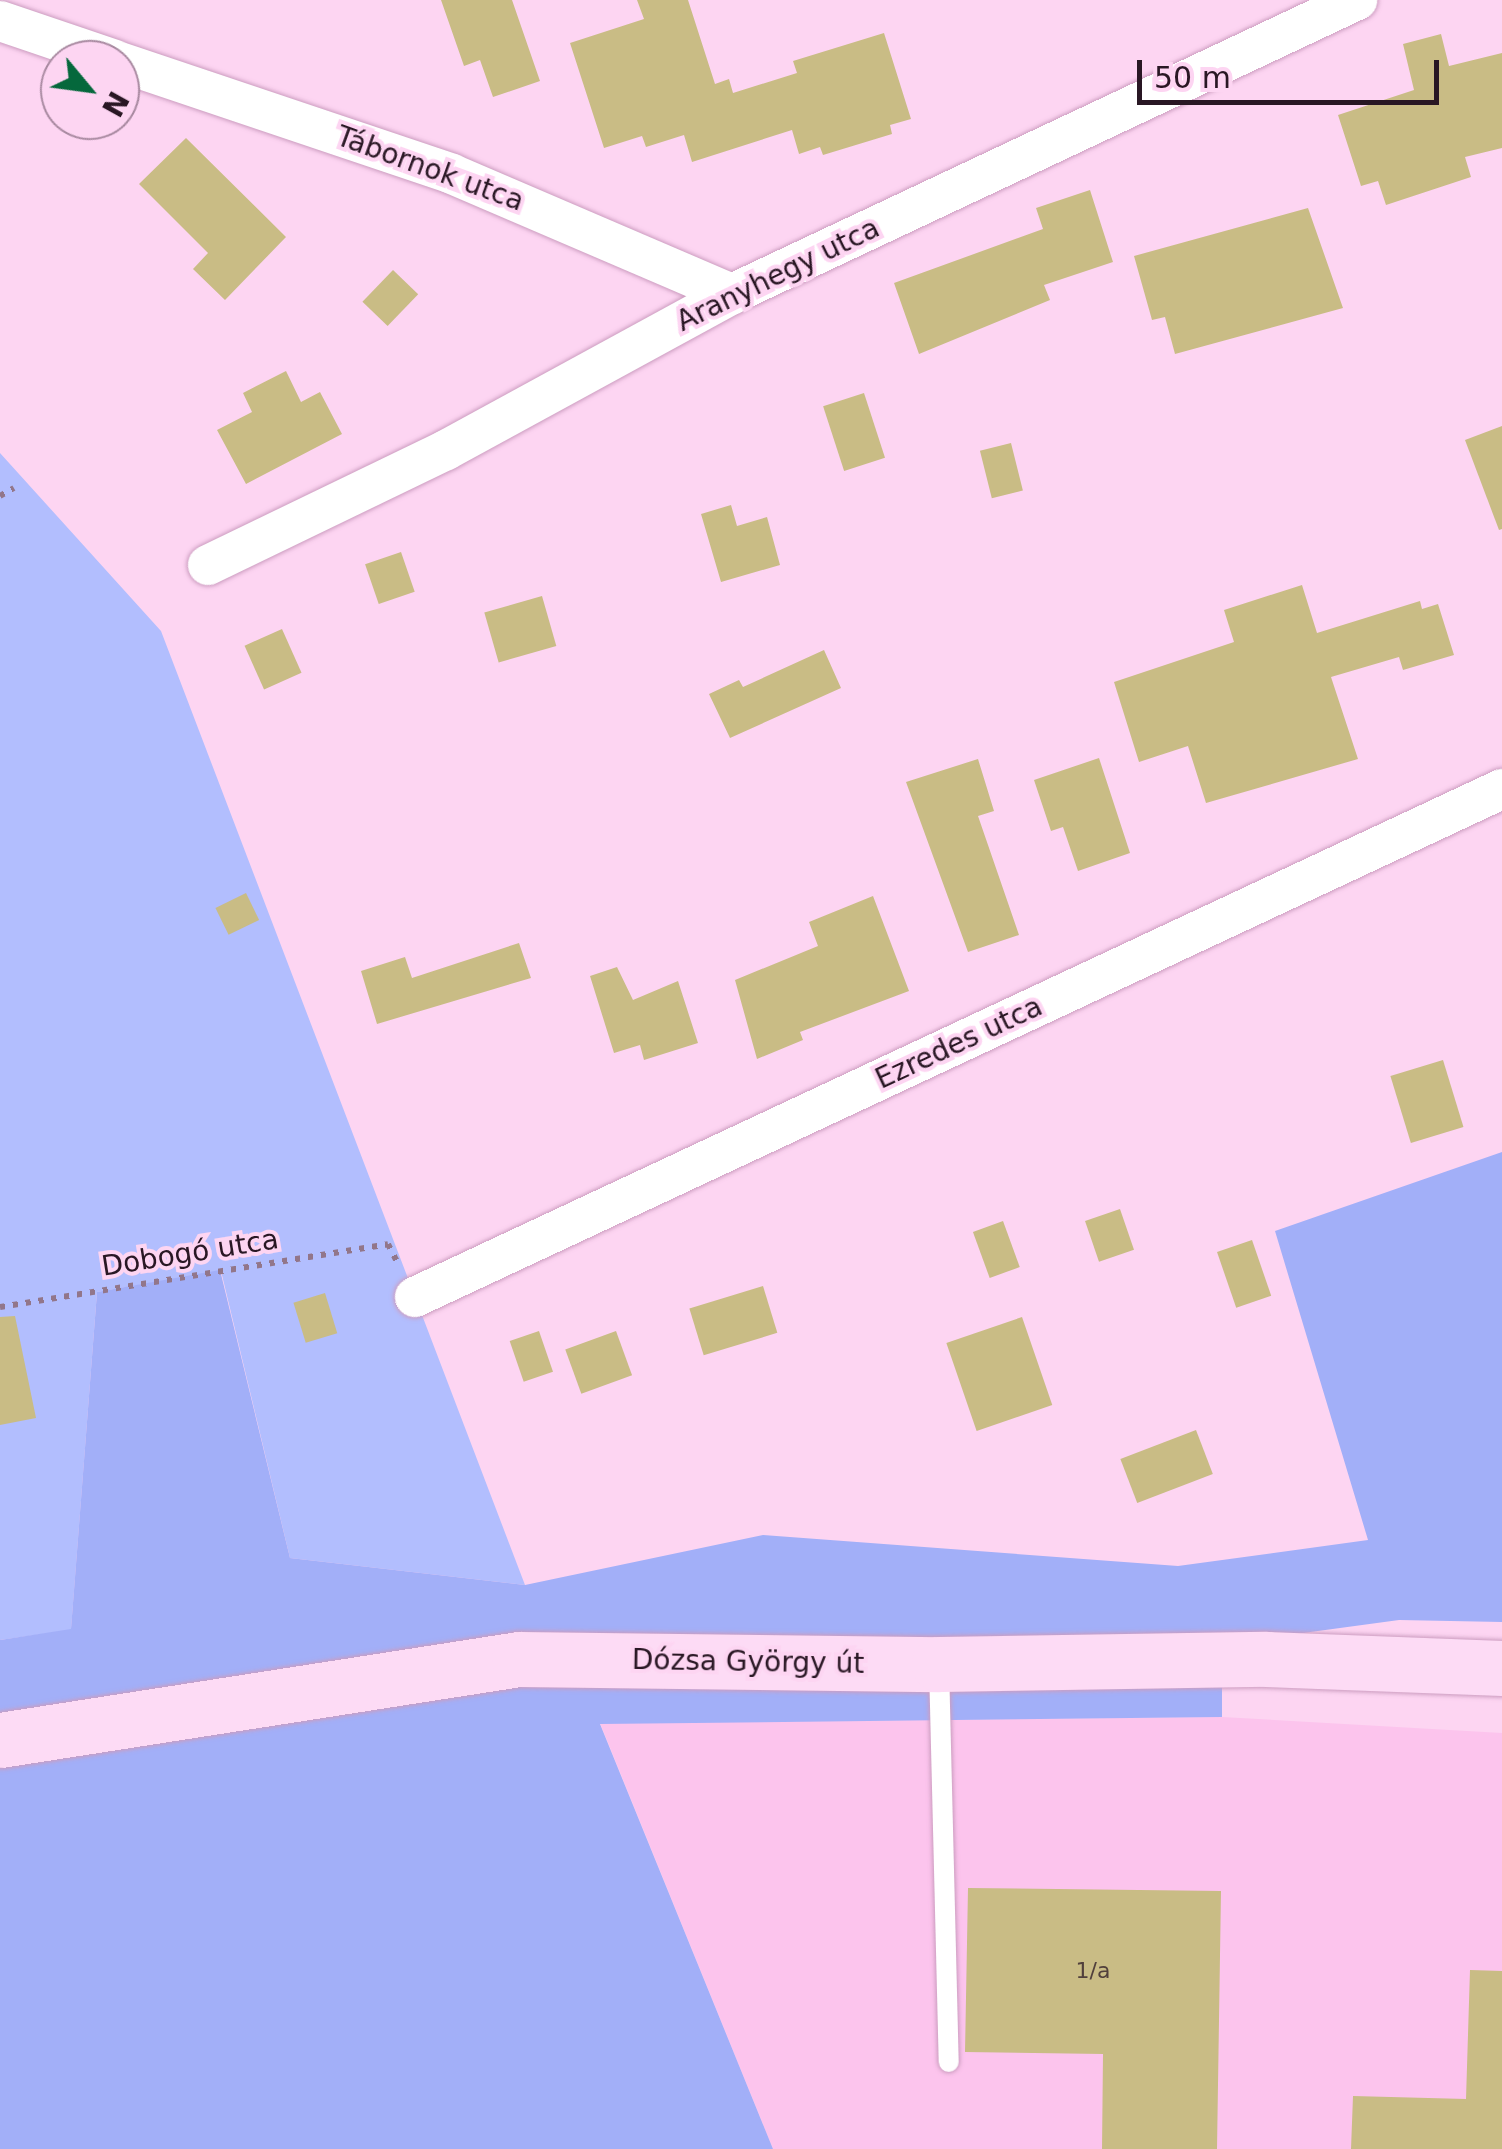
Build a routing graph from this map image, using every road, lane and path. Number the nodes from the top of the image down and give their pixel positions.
1 (1357, 0) edge
2 (0, 21) edge
3 (56, 40) edge
4 (140, 68) edge
5 (732, 294) junction
6 (14, 488) dead end
7 (0, 496) edge
8 (208, 565) dead end
9 (1502, 789) edge
10 (388, 1244) dead end
11 (416, 1297) dead end
12 (0, 1307) edge
13 (939, 1664) junction
14 (1502, 1668) edge
15 (0, 1740) edge
16 (949, 2062) dead end

1 - 5 street, Aranyhegy utca
2 - 3 street, Tábornok utca
4 - 5 street, Tábornok utca
5 - 8 street, Aranyhegy utca
6 - 7 path
9 - 11 street, Ezredes utca
10 - 12 path, Dobogó utca
13 - 14 main road, Dózsa György út
13 - 15 main road, Dózsa György út
13 - 16 lane

